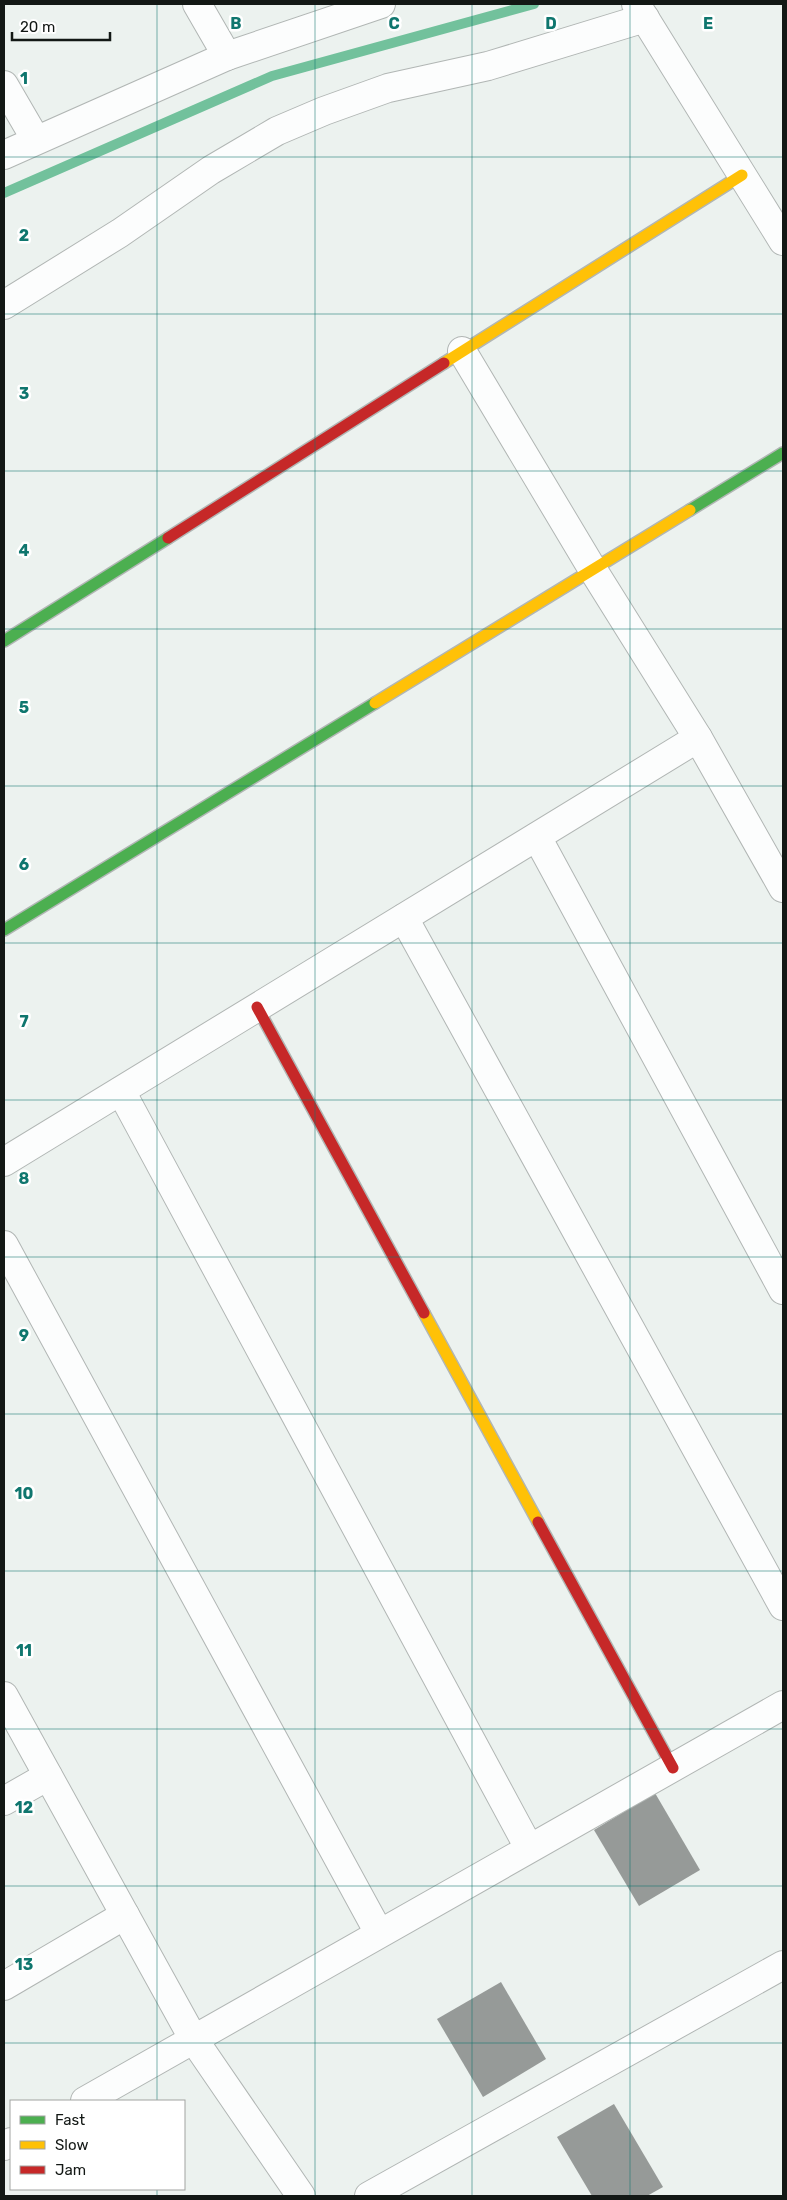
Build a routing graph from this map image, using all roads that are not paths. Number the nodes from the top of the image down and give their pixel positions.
1 (197, 4) edge
2 (381, 4) edge
3 (353, 8) edge
4 (641, 11) edge
5 (227, 56) junction
6 (4, 85) edge
7 (36, 140) junction
8 (4, 155) edge
9 (742, 176) junction
10 (782, 237) edge
11 (4, 305) edge
12 (462, 351) junction
13 (783, 453) edge
14 (593, 570) junction
15 (4, 641) edge
16 (698, 738) junction
17 (537, 837) junction
18 (783, 888) edge
19 (404, 918) junction
20 (4, 930) edge
21 (257, 1008) junction
22 (121, 1091) junction
23 (4, 1162) edge
24 (4, 1245) edge
25 (783, 1290) edge
26 (783, 1606) edge
27 (4, 1696) edge
28 (783, 1705) edge
29 (673, 1768) junction
30 (48, 1776) junction
31 (4, 1801) edge
32 (529, 1848) junction
33 (125, 1915) junction
34 (380, 1932) junction
35 (783, 1964) edge
36 (4, 1986) edge
37 (194, 2040) junction
38 (87, 2100) edge
39 (301, 2196) edge
40 (369, 2196) edge

1 - 5 street
2 - 3 street
3 - 5 street
4 - 9 street
4 - 11 street
5 - 7 street
6 - 7 street
7 - 8 street
9 - 10 street
9 - 12 street
12 - 14 street
12 - 15 street
13 - 14 street
14 - 16 street
14 - 20 street
16 - 17 street
16 - 18 street
17 - 19 street
17 - 25 street
19 - 21 street
19 - 26 street
21 - 22 street
21 - 29 street
22 - 23 street
22 - 32 street
24 - 34 street
27 - 30 street
28 - 29 street
29 - 32 street
30 - 31 street
30 - 33 street
32 - 34 street
33 - 36 street
33 - 37 street
34 - 37 street
35 - 40 street
37 - 38 street
37 - 39 street

